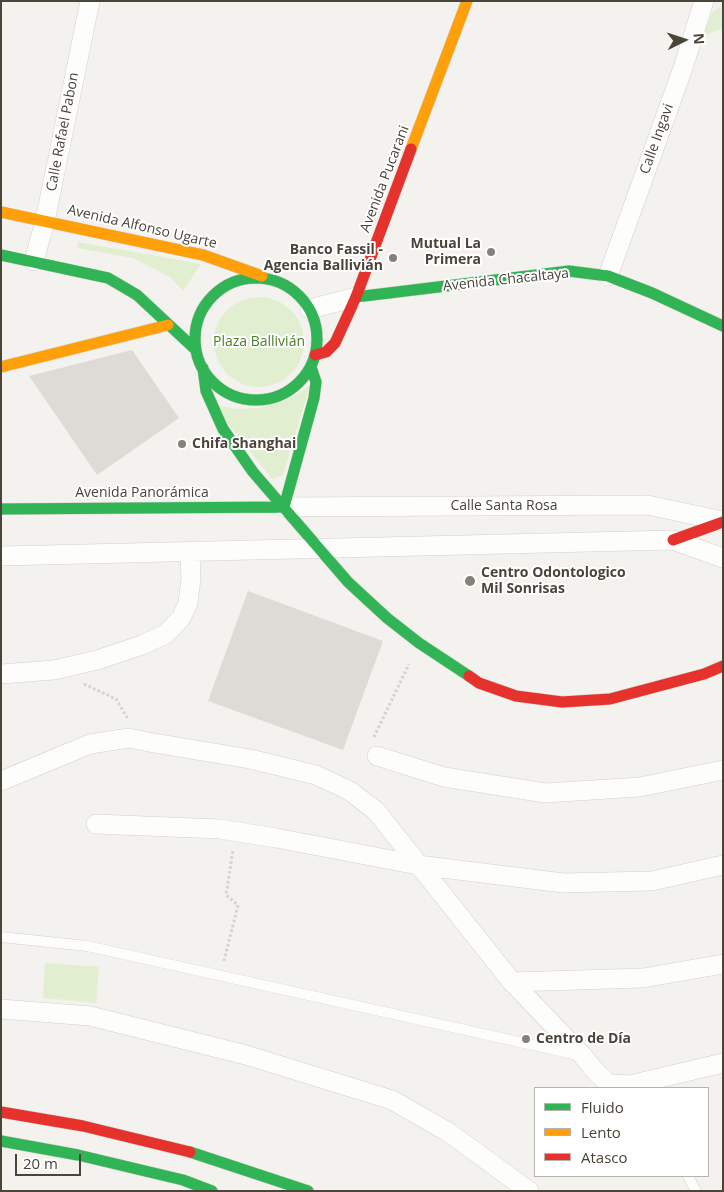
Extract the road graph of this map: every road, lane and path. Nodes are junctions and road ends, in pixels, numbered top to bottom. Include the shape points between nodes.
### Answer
1 (90, 1) edge
2 (467, 1) edge
3 (704, 1) edge
4 (1, 212) edge
5 (45, 221) junction
6 (1, 255) edge
7 (34, 262) junction
8 (608, 276) junction
9 (273, 280) junction
10 (356, 297) junction
11 (310, 308) junction
12 (168, 325) junction
13 (723, 326) edge
14 (196, 350) junction
15 (315, 355) junction
16 (1, 367) edge
17 (311, 367) junction
18 (203, 368) junction
19 (284, 507) junction
20 (1, 509) edge
21 (723, 521) edge
22 (673, 540) junction
23 (318, 548) junction
24 (190, 551) junction
25 (1, 556) edge
26 (723, 558) edge
27 (419, 643) junction
28 (723, 666) edge
29 (54, 670) junction
30 (1, 674) edge
31 (142, 740) junction
32 (374, 750) joint
33 (723, 770) edge
34 (1, 781) edge
35 (96, 824) dead end
36 (235, 832) junction
37 (418, 865) junction
38 (723, 865) edge
39 (1, 937) edge
40 (723, 964) edge
41 (220, 976) junction
42 (512, 982) junction
43 (1, 1009) edge
44 (582, 1055) junction
45 (723, 1063) edge
46 (1, 1112) edge
47 (1, 1142) edge
48 (689, 1177) edge
49 (212, 1191) edge
50 (308, 1191) edge
51 (530, 1191) edge
52 (696, 1191) edge

1 - 5 street, Calle Rafael Pabon
2 - 10 main road, Avenida Pucarani
3 - 8 street, Calle Ingavi
4 - 5 main road, Avenida Alfonso Ugarte
5 - 7 street, Calle Rafael Pabon
5 - 9 main road, Avenida Alfonso Ugarte via 203,255
6 - 7 main road
7 - 12 main road via 108,278 137,295
8 - 10 main road, Avenida Chacaltaya via 569,271
8 - 13 main road, Avenida Chacaltaya
9 - 11 main road via 294,291
9 - 14 main road via 245,279 229,284 211,298 200,317
10 - 11 street, Avenida Chacaltaya
10 - 15 main road, Avenida Pucarani via 335,343 326,352
11 - 15 main road via 317,331
12 - 14 main road
12 - 16 main road
14 - 18 main road
15 - 17 main road
17 - 18 main road via 305,377 286,393 258,400 228,394
17 - 19 main road via 316,382 314,398
18 - 19 main road via 206,391 223,430 253,472
19 - 20 main road, Avenida Panorámica
19 - 21 street, Calle Santa Rosa via 647,505
19 - 23 main road
21 - 22 main road, Calle Santa Rosa
22 - 23 street, Calle Santa Rosa
22 - 26 street
23 - 24 street, Calle Santa Rosa
23 - 27 main road via 348,582
24 - 25 street, Calle Santa Rosa
24 - 29 street via 188,602 181,618 166,634 97,660
27 - 28 main road via 479,683 516,696 562,702 610,699
27 - 32 path
29 - 30 street
29 - 31 path via 116,699
31 - 34 street via 129,738 90,744
31 - 37 street via 250,759 316,775 350,791 376,811
32 - 33 street via 444,777 546,793 640,787
35 - 36 street
36 - 37 street
36 - 41 path via 226,895 238,905
37 - 38 street via 563,883 652,881
37 - 42 street
39 - 41 lane via 87,946
40 - 42 street via 643,978
41 - 44 lane
42 - 44 street
43 - 51 street via 90,1016 246,1055 392,1100 448,1132
44 - 45 street via 609,1084 630,1085
46 - 50 main road via 83,1126 190,1152
47 - 49 main road via 78,1155 183,1180
48 - 52 lane

